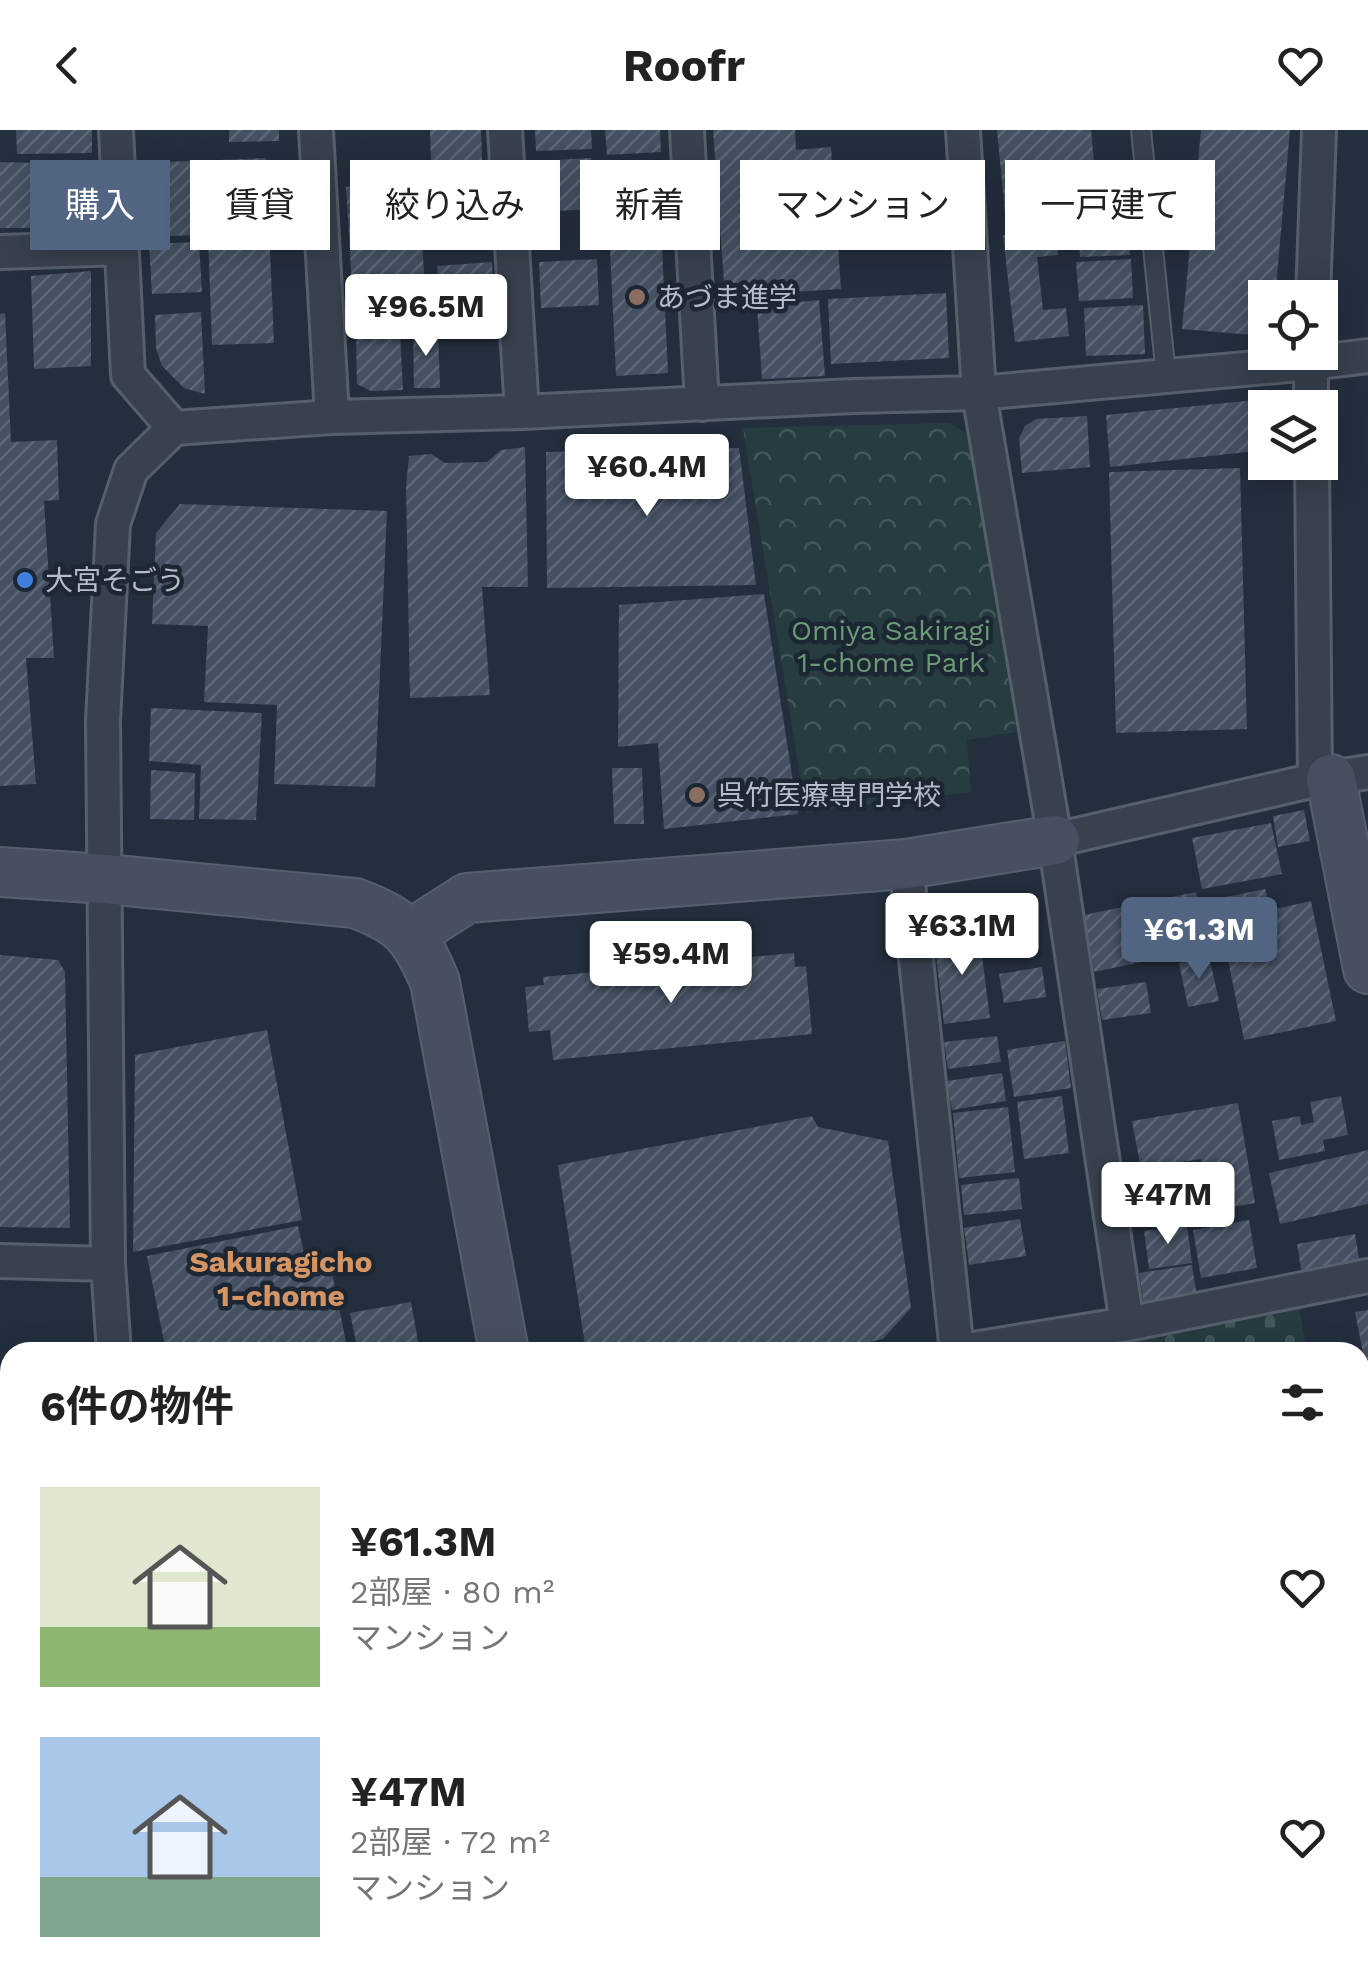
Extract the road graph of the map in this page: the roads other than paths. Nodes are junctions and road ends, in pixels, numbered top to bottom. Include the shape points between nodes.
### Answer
1 (116, 130) edge
2 (316, 130) edge
3 (505, 130) edge
4 (687, 130) edge
5 (963, 130) edge
6 (1141, 130) edge
7 (1319, 130) edge
8 (118, 160) edge
9 (61, 250) edge
10 (122, 250) edge
11 (0, 252) edge
12 (1314, 280) edge
13 (1368, 356) edge
14 (1338, 357) edge
15 (1248, 366) edge
16 (1166, 376) junction
17 (979, 392) junction
18 (702, 404) junction
19 (522, 412) junction
20 (332, 417) junction
21 (174, 428) junction
22 (1313, 480) edge
23 (1338, 777) edge
24 (1055, 840) junction
25 (906, 864) junction
26 (0, 872) edge
27 (105, 880) junction
28 (411, 934) junction
29 (1368, 968) edge
30 (0, 1261) edge
31 (108, 1264) junction
32 (1368, 1276) edge
33 (1126, 1324) junction
34 (113, 1342) edge
35 (502, 1342) edge
36 (955, 1342) edge
37 (1017, 1342) edge

1 - 8 street
2 - 20 street
3 - 19 street
4 - 18 street
5 - 17 street
6 - 16 lane
7 - 12 street
9 - 11 street
10 - 21 street via 128,376
13 - 14 street
15 - 16 street
16 - 17 street
17 - 18 street
17 - 24 street
18 - 19 street
19 - 20 street
20 - 21 street
21 - 27 street via 131,470 113,524
22 - 23 street
23 - 24 street
23 - 29 street
24 - 25 street
24 - 33 street
25 - 28 street via 467,898
25 - 36 street
26 - 27 street
27 - 28 street via 355,903
27 - 31 street
28 - 35 street via 435,982
30 - 31 street
31 - 34 street
32 - 33 street
33 - 37 street

